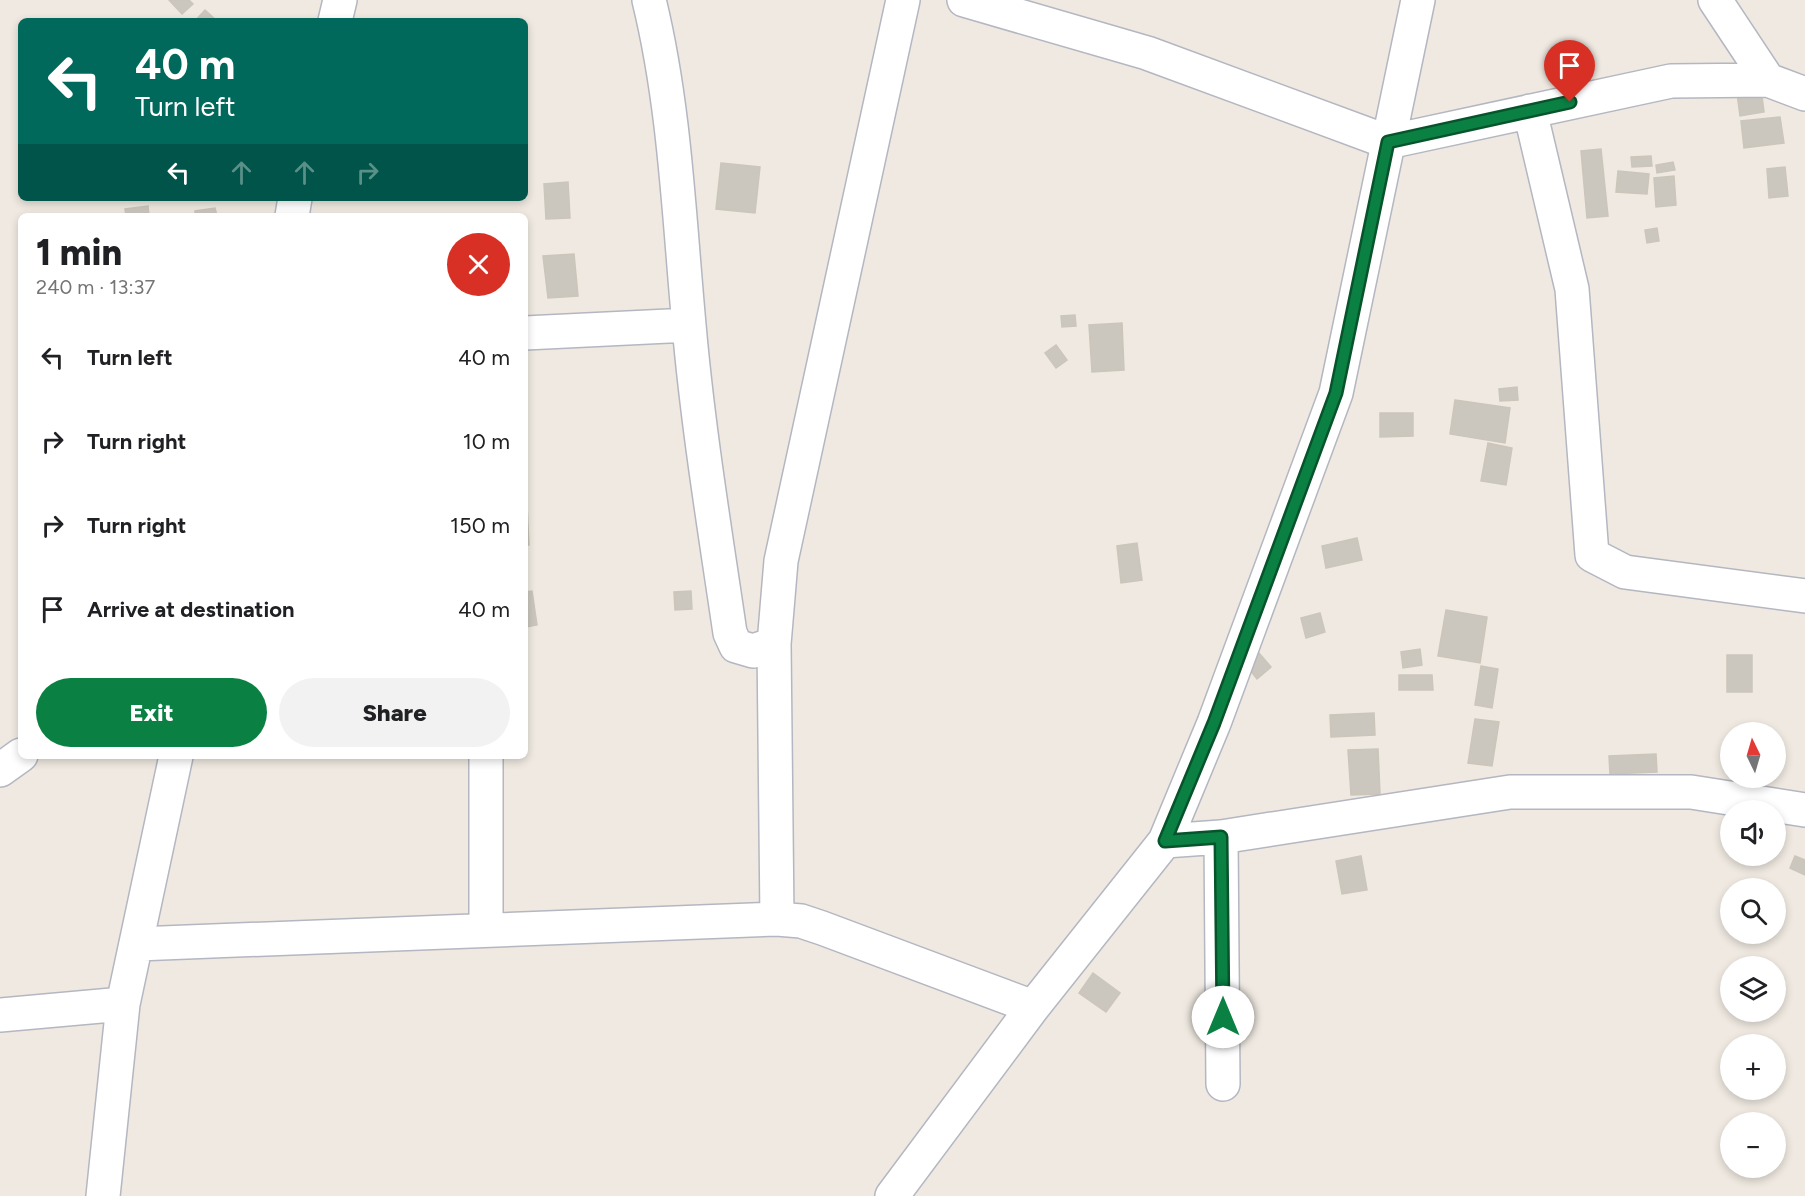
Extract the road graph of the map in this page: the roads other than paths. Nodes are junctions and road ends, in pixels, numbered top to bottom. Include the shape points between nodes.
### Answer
1 (340, 0) edge
2 (649, 0) edge
3 (903, 0) edge
4 (964, 0) edge
5 (1418, 0) edge
6 (1715, 0) edge
7 (336, 18) edge
8 (1768, 80) junction
9 (1805, 94) edge
10 (1530, 111) junction
11 (1388, 142) junction
12 (689, 325) junction
13 (528, 333) edge
14 (1805, 596) edge
15 (774, 644) junction
16 (18, 757) edge
17 (175, 759) edge
18 (486, 759) edge
19 (0, 770) edge
20 (1805, 810) edge
21 (1221, 837) junction
22 (1165, 841) junction
23 (777, 920) junction
24 (486, 929) junction
25 (137, 944) junction
26 (123, 1004) junction
27 (1033, 1007) junction
28 (0, 1015) edge
29 (1223, 1084) dead end
30 (103, 1196) edge
31 (892, 1196) edge

1 - 7 street
2 - 12 street via 660,51 686,263
3 - 15 street via 783,550
4 - 11 street via 1147,53
5 - 11 street
6 - 8 street
8 - 9 street
8 - 10 street via 1671,81
10 - 11 street
10 - 14 street via 1572,289 1592,555 1625,572
11 - 22 street via 1336,393 1214,723
12 - 13 street
12 - 15 street via 730,633 736,646 753,651
15 - 23 street
16 - 19 street
17 - 25 street
18 - 24 street
20 - 21 street via 1691,792 1510,792
21 - 22 street
21 - 29 street
22 - 27 street
23 - 24 street
23 - 27 street via 801,921 822,928
24 - 25 street
25 - 26 street
26 - 28 street
26 - 30 street
27 - 31 street

